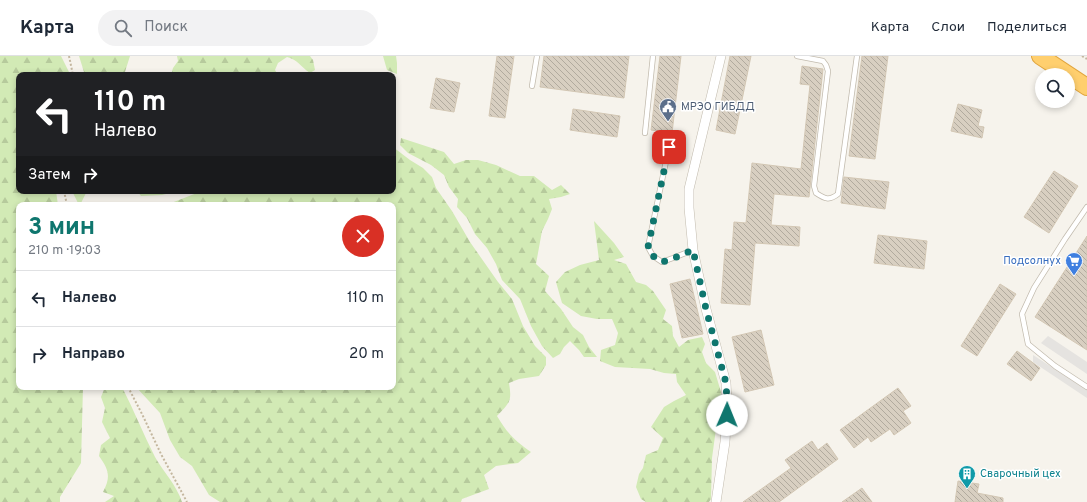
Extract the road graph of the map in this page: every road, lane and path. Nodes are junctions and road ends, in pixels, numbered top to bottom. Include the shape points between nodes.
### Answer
1 (69, 56) edge
2 (536, 56) edge
3 (653, 56) edge
4 (721, 56) edge
5 (797, 56) edge
6 (857, 56) edge
7 (1040, 56) edge
8 (1082, 56) edge
9 (1087, 59) edge
10 (72, 72) edge
11 (532, 86) dead end
12 (1087, 87) edge
13 (645, 132) dead end
14 (669, 147) dead end
15 (1087, 207) edge
16 (693, 250) junction
17 (1087, 387) edge
18 (130, 390) edge
19 (187, 502) edge
20 (716, 502) edge

1 - 10 path
2 - 11 lane
3 - 13 lane
4 - 16 street via 689,188
5 - 6 lane via 823,61 828,71 814,186 816,193 825,198 832,198 838,194
7 - 12 highway
8 - 9 path
14 - 16 lane via 648,247 653,256 662,262
15 - 17 lane via 1034,288 1022,314 1028,344
16 - 20 street via 726,383 725,442
18 - 19 path

